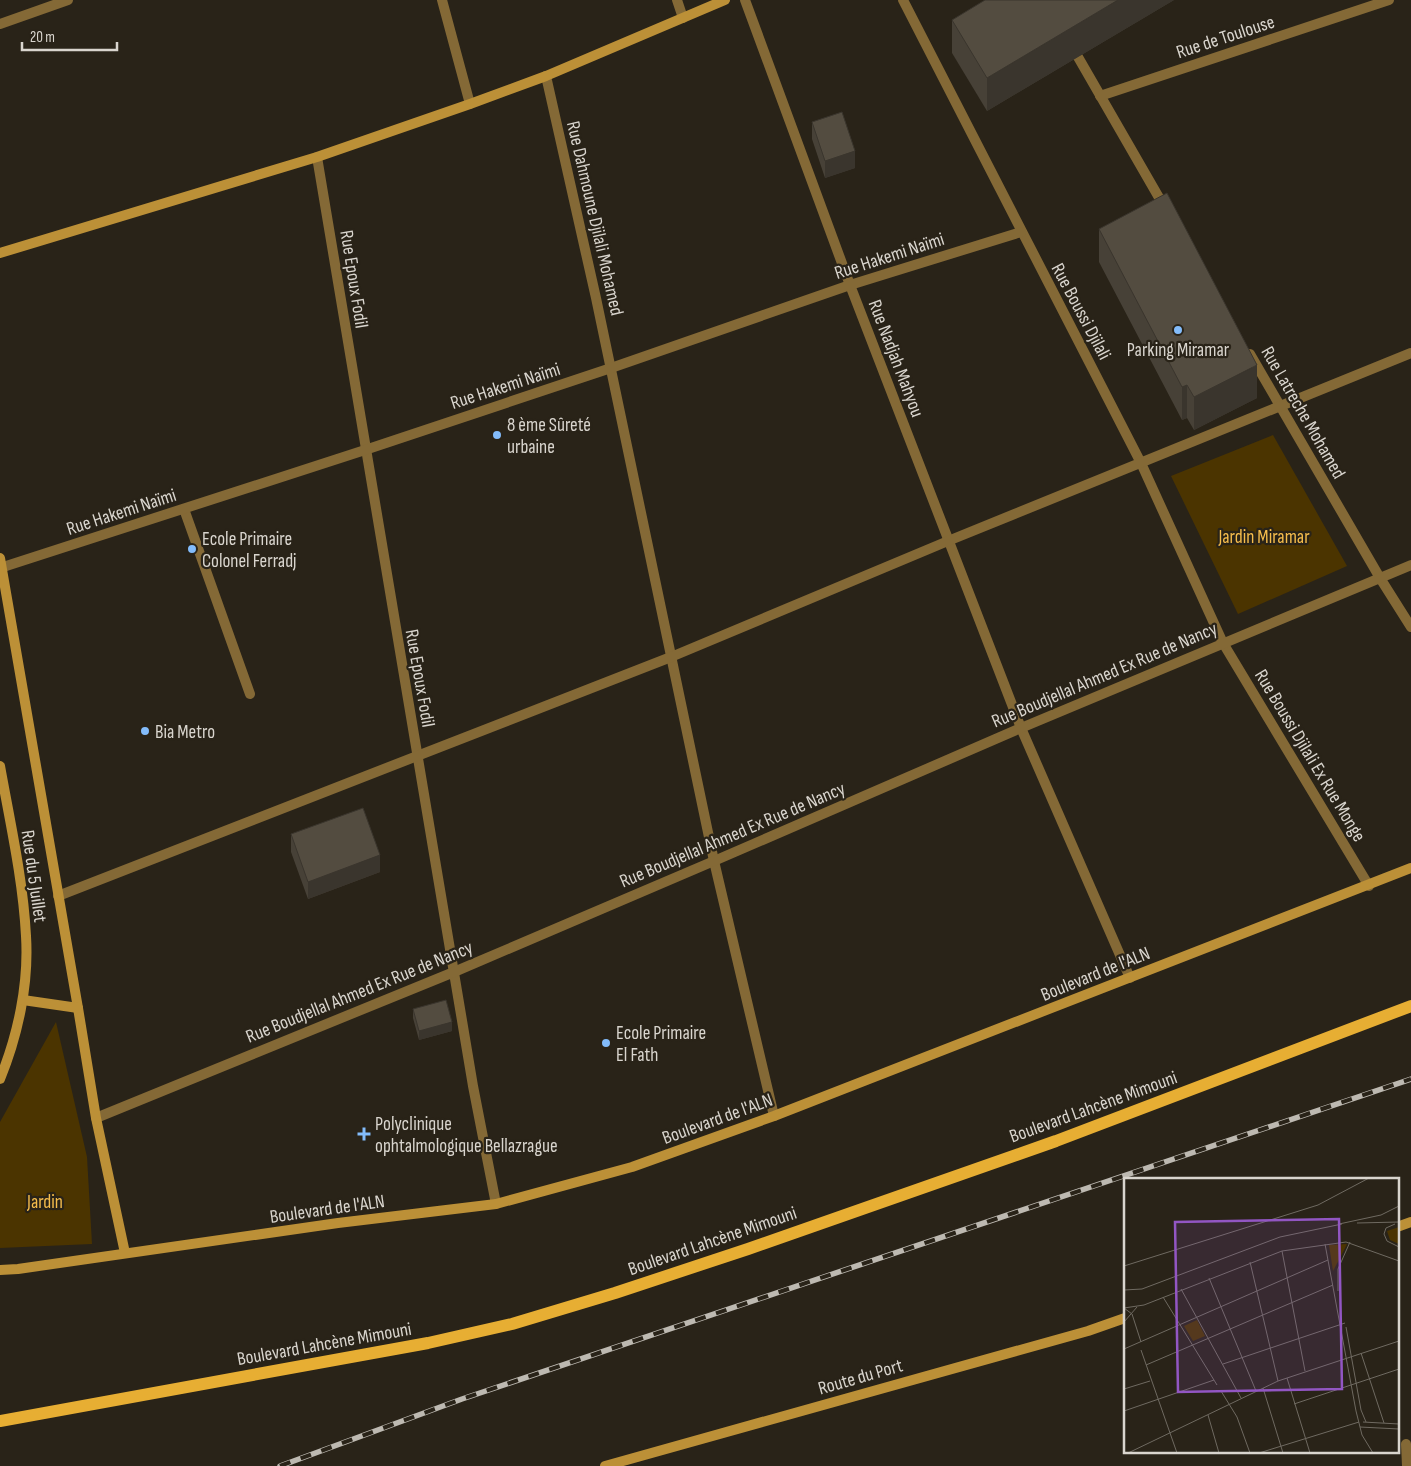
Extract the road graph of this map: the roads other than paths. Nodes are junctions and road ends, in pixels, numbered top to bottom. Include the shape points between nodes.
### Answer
1 (68, 0) edge
2 (442, 0) edge
3 (677, 0) edge
4 (725, 0) edge
5 (745, 0) edge
6 (903, 0) edge
7 (1390, 0) edge
8 (683, 18) junction
9 (0, 24) edge
10 (1078, 57) dead end
11 (546, 76) junction
12 (1100, 96) junction
13 (470, 104) junction
14 (317, 158) junction
15 (1170, 217) edge
16 (1021, 232) junction
17 (0, 253) edge
18 (850, 285) junction
19 (1245, 346) edge
20 (1411, 353) edge
21 (611, 368) junction
22 (1280, 406) junction
23 (365, 450) junction
24 (1141, 463) junction
25 (184, 509) junction
26 (948, 540) junction
27 (0, 565) edge
28 (1411, 565) edge
29 (1380, 578) junction
30 (1411, 627) edge
31 (1222, 643) junction
32 (671, 657) junction
33 (250, 694) dead end
34 (1021, 728) junction
35 (417, 755) junction
36 (0, 766) edge
37 (714, 861) junction
38 (1411, 868) edge
39 (1369, 886) junction
40 (58, 896) junction
41 (454, 972) junction
42 (1130, 978) junction
43 (23, 1000) junction
44 (1411, 1006) edge
45 (78, 1008) junction
46 (0, 1079) edge
47 (774, 1116) junction
48 (96, 1118) junction
49 (496, 1204) junction
50 (1411, 1222) edge
51 (1398, 1227) edge
52 (125, 1253) junction
53 (0, 1270) edge
54 (1124, 1318) edge
55 (0, 1421) edge
56 (1406, 1444) dead end
57 (605, 1466) edge
58 (1407, 1466) edge

1 - 9 street
2 - 13 street
3 - 8 street
4 - 8 main road
5 - 18 street, Rue Nadjah Mahyou
6 - 16 street, Rue Boussi Djilali
7 - 12 street, Rue de Toulouse
8 - 11 main road
10 - 12 street
11 - 13 main road
11 - 21 street, Rue Dahmoune Djilali Mohamed
12 - 15 street
13 - 14 main road
14 - 17 main road
14 - 23 street, Rue Epoux Fodil
16 - 18 street, Rue Hakemi Naïmi
16 - 24 street, Rue Boussi Djilali
18 - 21 street, Rue Hakemi Naïmi
18 - 26 street, Rue Nadjah Mahyou
19 - 22 street, Rue Latreche Mohamed
20 - 22 street
21 - 23 street, Rue Hakemi Naïmi
21 - 32 street, Rue Dahmoune Djilali Mohamed
22 - 24 street
22 - 29 street, Rue Latreche Mohamed
23 - 25 street, Rue Hakemi Naïmi
23 - 35 street, Rue Epoux Fodil
24 - 26 street
24 - 31 street, Rue Boussi Djilali
25 - 27 street, Rue Hakemi Naïmi
25 - 33 street
26 - 32 street
26 - 34 street, Rue Nadjah Mahyou
27 - 40 main road
28 - 29 street, Rue Boudjellal Ahmed Ex Rue de Nancy
29 - 30 street, Rue Latreche Mohamed
29 - 31 street, Rue Boudjellal Ahmed Ex Rue de Nancy
31 - 34 street, Rue Boudjellal Ahmed Ex Rue de Nancy
31 - 39 street, Rue Boussi Djilali Ex Rue Monge
32 - 35 street
32 - 37 street, Rue Dahmoune Djilali Mohamed
34 - 37 street, Rue Boudjellal Ahmed Ex Rue de Nancy
34 - 42 street, Rue Nadjah Mahyou
35 - 40 street
35 - 41 street, Rue Epoux Fodil
36 - 43 main road, Rue du 5 Juillet via 26,938
37 - 41 street, Rue Boudjellal Ahmed Ex Rue de Nancy
37 - 47 street, Rue Dahmoune Djilali Mohamed
38 - 39 main road, Boulevard de l'ALN
39 - 42 main road, Boulevard de l'ALN
40 - 45 main road
41 - 48 street, Rue Boudjellal Ahmed Ex Rue de Nancy
41 - 49 street, Rue Epoux Fodil
42 - 47 main road, Boulevard de l'ALN
43 - 45 main road
43 - 46 main road, Rue du 5 Juillet
44 - 55 main road, Boulevard Lahcène Mimouni via 1047,1144 748,1249 512,1324 428,1343
45 - 48 main road
47 - 49 main road, Boulevard de l'ALN via 632,1168
48 - 52 main road
49 - 52 main road, Boulevard de l'ALN
50 - 51 main road
52 - 53 main road, Boulevard de l'ALN
54 - 57 main road, Route du Port
56 - 58 street

